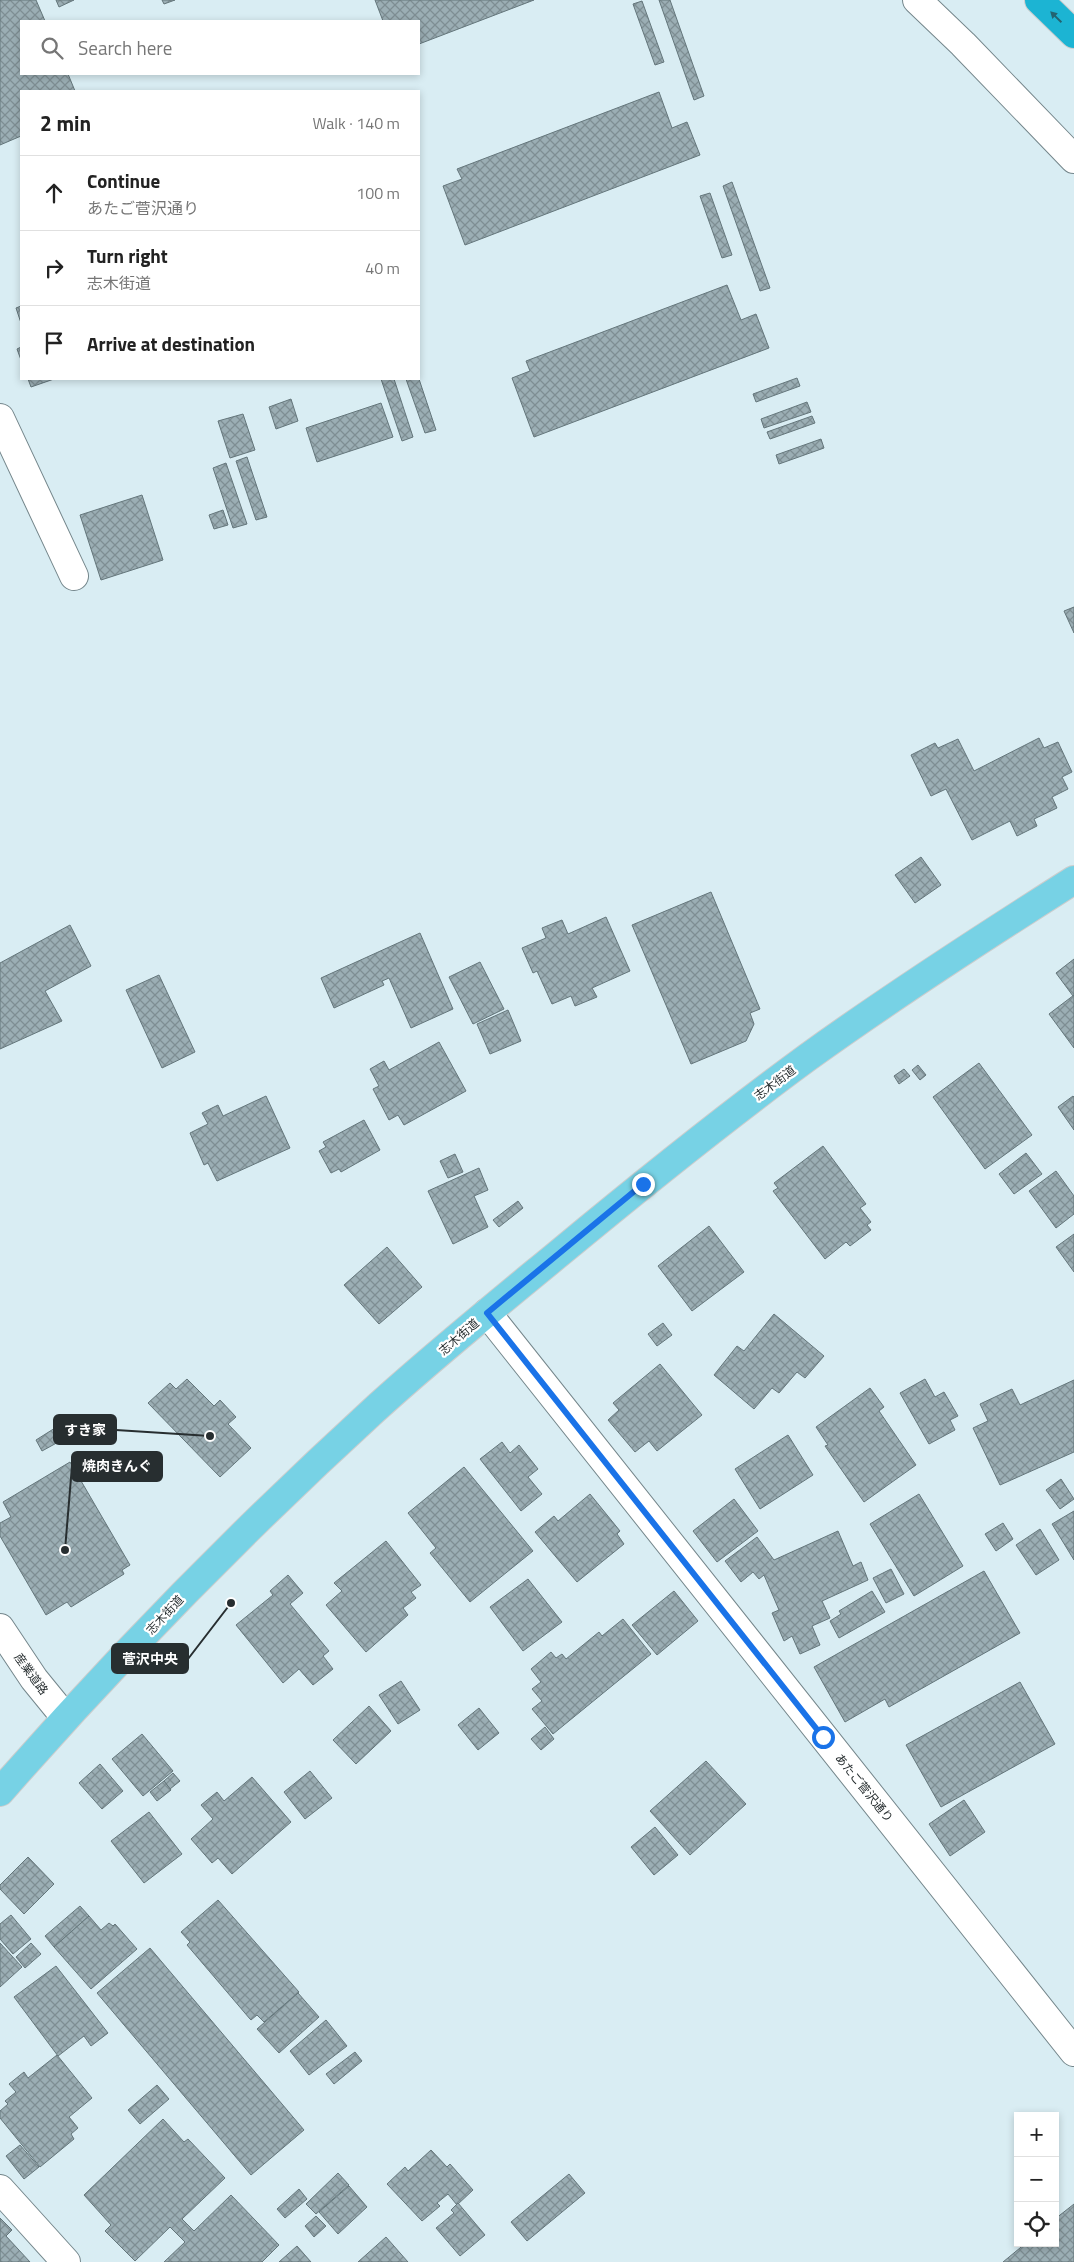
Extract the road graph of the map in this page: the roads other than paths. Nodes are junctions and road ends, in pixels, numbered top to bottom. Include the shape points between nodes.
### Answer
1 (917, 0) edge
2 (1039, 0) edge
3 (1074, 34) edge
4 (1074, 159) edge
5 (0, 418) edge
6 (74, 576) dead end
7 (1074, 880) edge
8 (487, 1313) junction
9 (0, 1628) edge
10 (65, 1718) junction
11 (0, 1792) edge
12 (1074, 2052) edge
13 (0, 2189) edge
14 (66, 2262) edge

1 - 4 street
3 -> 2 highway
5 - 6 street
7 - 8 main road, 志木街道 via 982,938 808,1058 643,1184
8 - 10 main road, 志木街道 via 375,1409 222,1555
8 - 12 street, あたご菅沢通り
9 - 10 street, 産業道路 via 34,1680
10 - 11 main road, 志木街道
13 - 14 street

